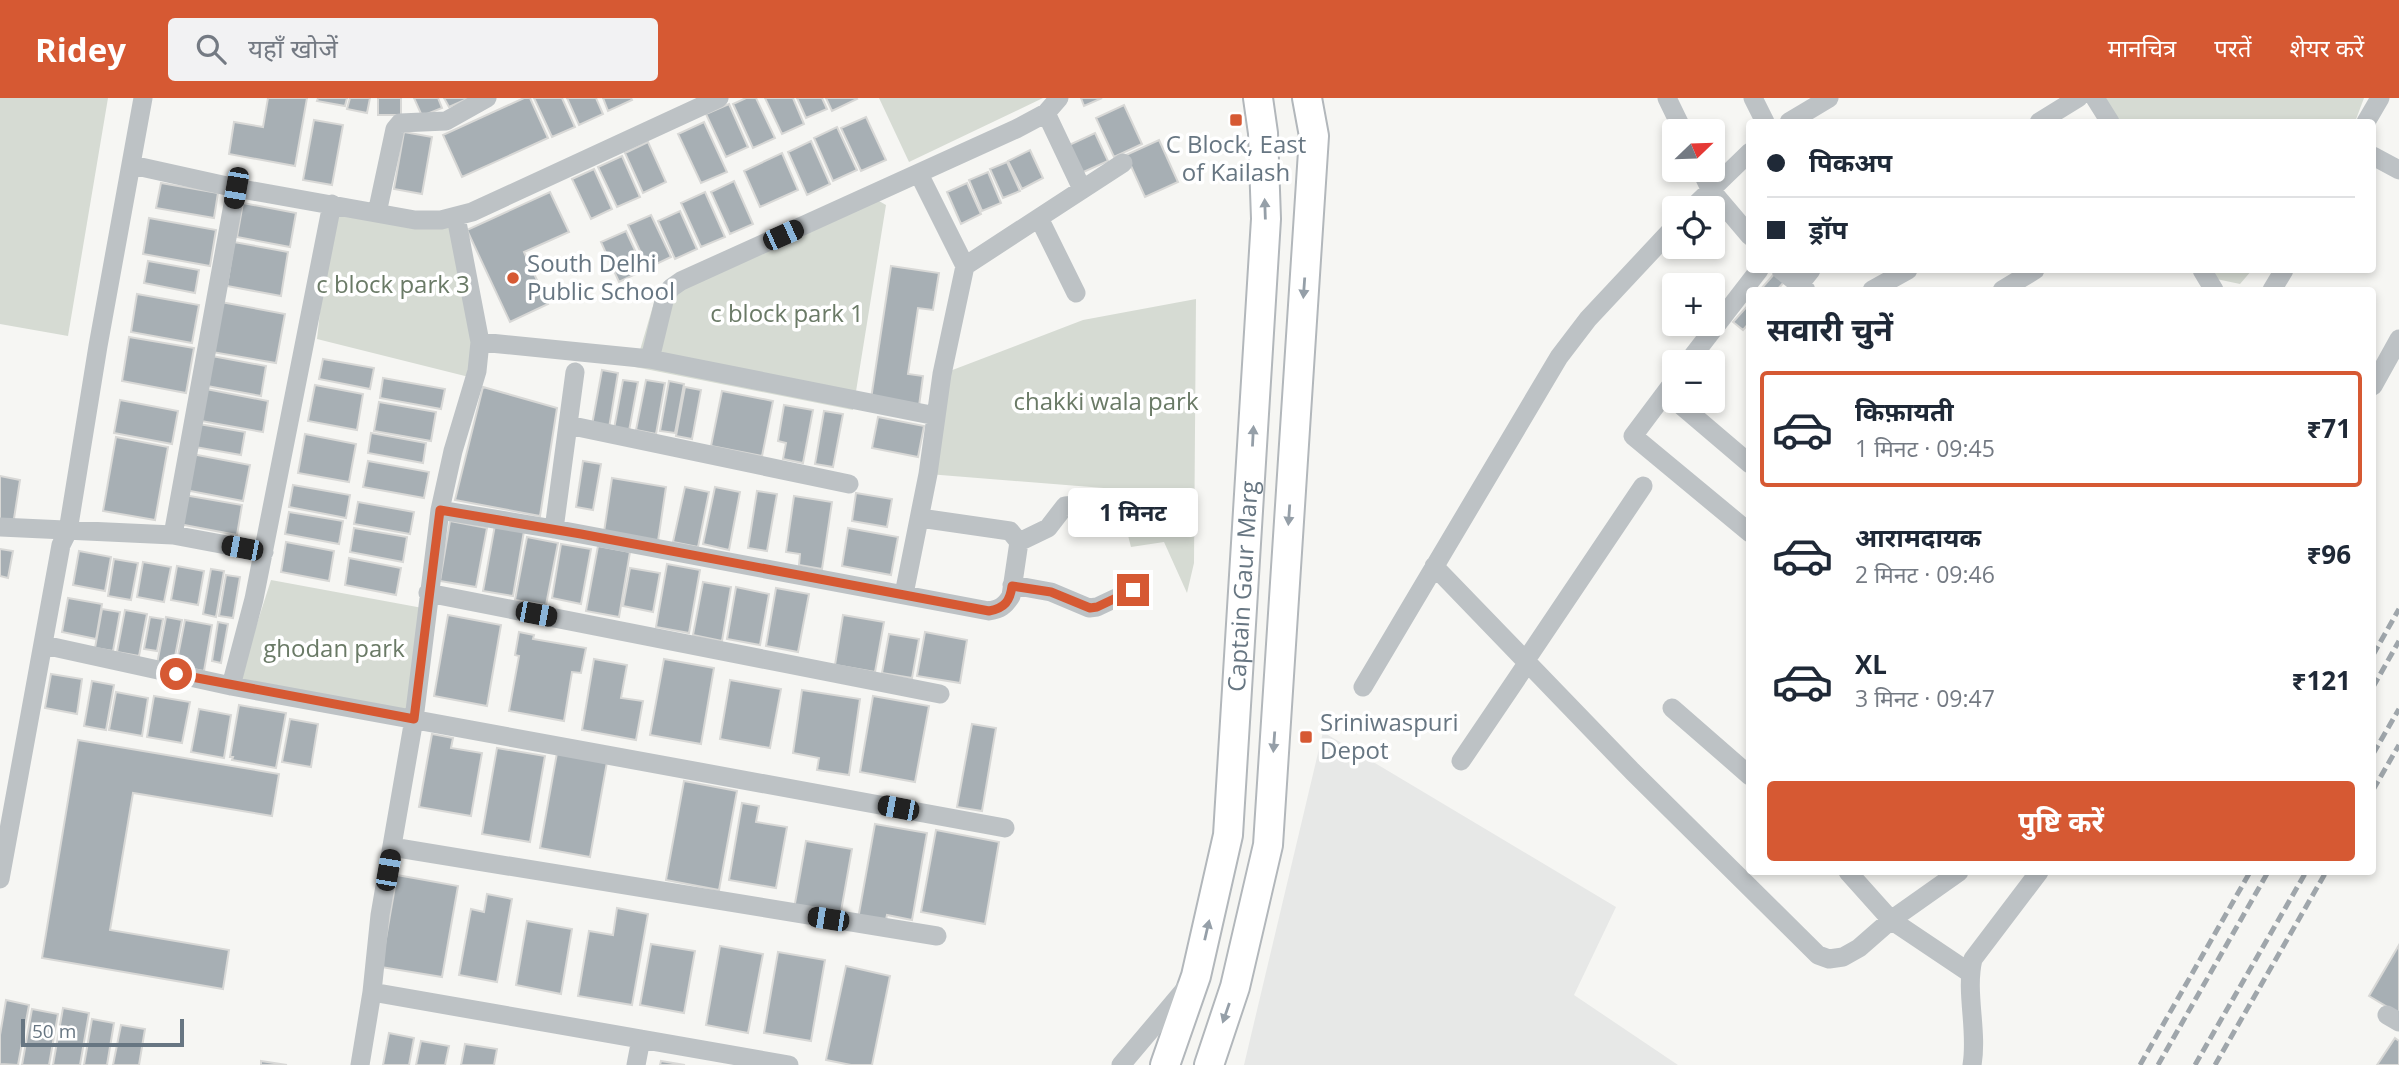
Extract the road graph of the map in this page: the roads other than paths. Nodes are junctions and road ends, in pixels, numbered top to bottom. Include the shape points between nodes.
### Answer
1 (143, 98) edge
2 (487, 98) edge
3 (719, 98) edge
4 (1258, 98) edge
5 (1307, 98) edge
6 (1668, 98) edge
7 (1753, 98) edge
8 (1829, 98) edge
9 (2077, 98) edge
10 (2095, 98) edge
11 (2380, 98) edge
12 (1053, 105) edge
13 (1678, 119) edge
14 (1764, 119) edge
15 (1794, 119) edge
16 (2044, 119) edge
17 (2108, 119) edge
18 (2368, 119) edge
19 (1746, 156) edge
20 (2376, 158) edge
21 (1123, 163) dead end
22 (132, 165) junction
23 (2399, 170) edge
24 (919, 174) junction
25 (1707, 182) edge
26 (236, 188) junction
27 (1082, 189) junction
28 (1710, 189) junction
29 (1703, 196) edge
30 (332, 204) junction
31 (377, 213) junction
32 (456, 217) junction
33 (1039, 218) junction
34 (1746, 231) edge
35 (1662, 240) edge
36 (965, 266) junction
37 (1757, 273) edge
38 (1787, 273) edge
39 (1903, 273) edge
40 (2030, 273) edge
41 (1805, 282) edge
42 (1877, 287) edge
43 (2007, 287) edge
44 (1076, 293) dead end
45 (2399, 340) edge
46 (480, 342) junction
47 (1697, 350) edge
48 (650, 359) junction
49 (575, 372) dead end
50 (2376, 381) edge
51 (1662, 405) edge
52 (1695, 413) edge
53 (936, 416) junction
54 (568, 425) junction
55 (1746, 460) edge
56 (849, 484) dead end
57 (1643, 486) dead end
58 (1097, 503) dead end
59 (440, 510) junction
60 (919, 518) junction
61 (0, 527) edge
62 (554, 529) junction
63 (1746, 530) edge
64 (68, 531) junction
65 (173, 535) junction
66 (1019, 542) junction
67 (264, 552) junction
68 (1434, 566) junction
69 (1012, 586) junction
70 (1133, 590) dead end
71 (428, 593) junction
72 (904, 594) junction
73 (44, 645) junction
74 (1527, 661) junction
75 (231, 686) junction
76 (1363, 687) dead end
77 (940, 694) dead end
78 (1672, 708) dead end
79 (414, 719) junction
80 (1461, 761) dead end
81 (1746, 765) edge
82 (1005, 828) dead end
83 (392, 847) junction
84 (1851, 875) edge
85 (1955, 875) edge
86 (2037, 875) edge
87 (0, 879) edge
88 (1891, 920) junction
89 (937, 936) dead end
90 (1970, 973) junction
91 (1196, 976) junction
92 (372, 992) junction
93 (641, 1040) junction
94 (360, 1065) edge
95 (636, 1065) edge
96 (789, 1065) edge
97 (1121, 1065) edge
98 (1165, 1065) edge
99 (1209, 1065) edge
100 (1972, 1065) edge

1 - 22 street
2 - 31 street via 446,121 400,123
3 - 32 street
91 -> 4 main road, Captain Gaur Marg via 1228,835 1266,219
5 -> 99 main road, Captain Gaur Marg via 1314,136 1268,845 1235,987
6 - 13 street
7 - 14 street
8 - 15 street
9 - 16 street
10 - 17 street
11 - 18 street
12 - 24 street
12 - 27 street
19 - 28 street
20 - 23 street
21 - 27 street
22 - 26 street
22 - 64 street
24 - 36 street
24 - 48 street via 681,281 665,297
25 - 28 street
26 - 30 street
26 - 65 street
27 - 33 street
28 - 29 street
28 - 34 street
30 - 31 street
30 - 67 street
31 - 32 street via 415,220
32 - 46 street
33 - 36 street
33 - 44 street
35 - 68 street via 1559,357
36 - 53 street
37 - 47 street
38 - 41 street
39 - 42 street
40 - 43 street
45 - 50 street
46 - 48 street
46 - 59 street via 476,381
48 - 53 street
49 - 54 street
51 - 63 street via 1633,436
52 - 55 street
53 - 60 street
54 - 56 street
54 - 62 street
57 - 74 street
58 - 66 street via 1065,506 1048,528
59 - 62 street
59 - 71 street
60 - 66 street via 1010,531
60 - 72 street
61 - 64 street
62 - 72 street
64 - 65 street
64 - 73 street via 61,545
65 - 67 street
66 - 69 street
67 - 75 street
68 - 74 street
68 - 76 street
69 - 70 street via 1051,592 1090,608
69 - 72 street via 1006,604 989,611
71 - 77 street
71 - 79 street
73 - 75 street
73 - 87 street
74 - 80 street
74 - 88 street via 1818,955 1843,957
75 - 79 street
78 - 81 street
79 - 82 street
79 - 83 street
83 - 89 street
83 - 92 street
84 - 88 street
85 - 88 street
86 - 90 street via 1983,943
88 - 90 street
90 - 100 street
91 - 97 street
91 - 98 main road, Captain Gaur Marg
92 - 93 street
92 - 94 street
93 - 95 street
93 - 96 street

